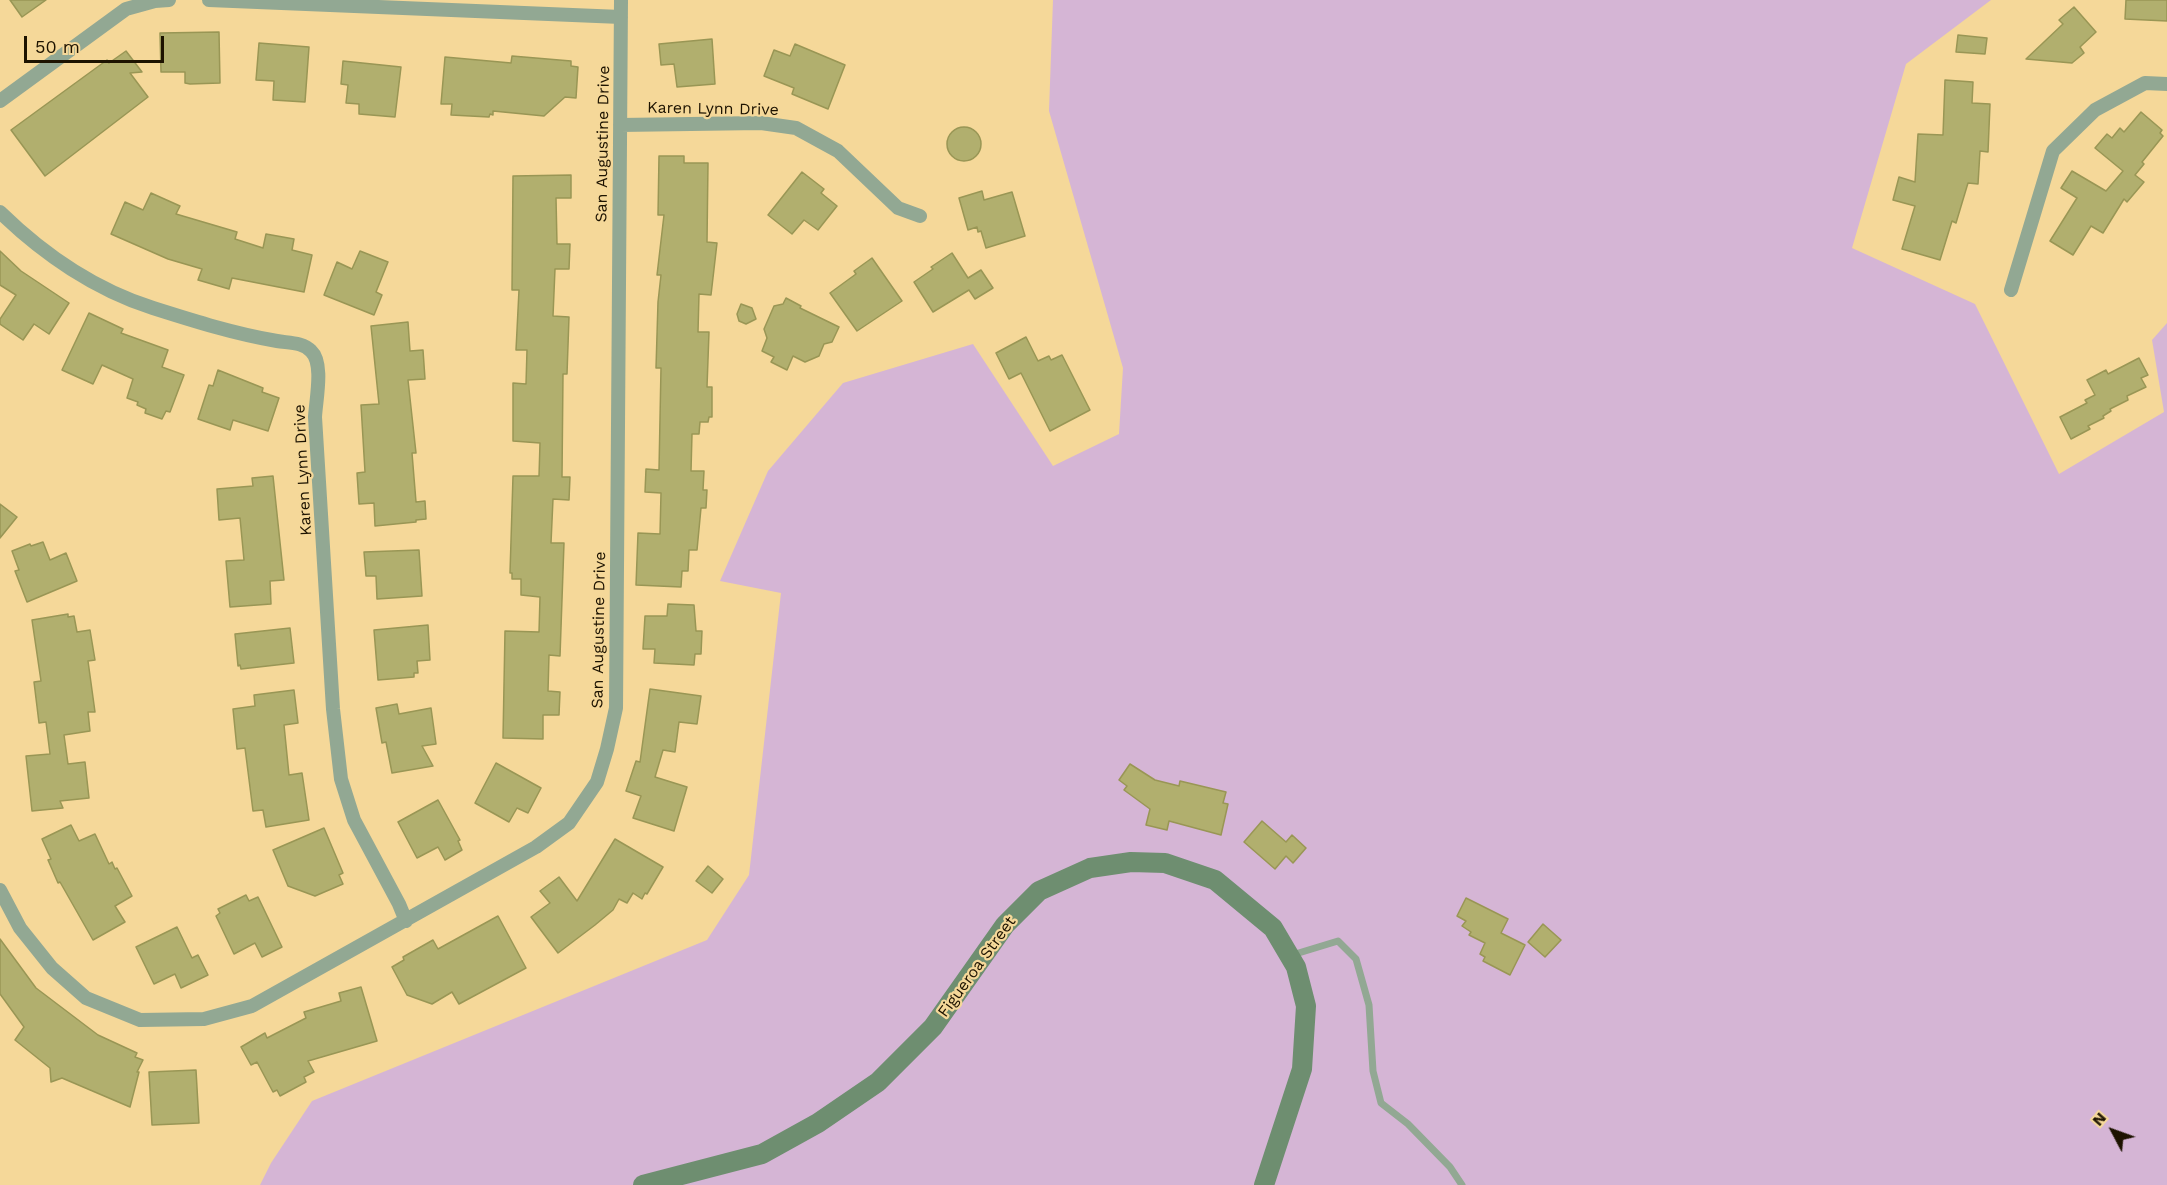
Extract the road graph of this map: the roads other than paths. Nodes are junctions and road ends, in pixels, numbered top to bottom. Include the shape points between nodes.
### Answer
1 (170, 0) edge
2 (208, 0) edge
3 (621, 0) edge
4 (621, 17) junction
5 (2167, 84) edge
6 (0, 101) edge
7 (620, 125) junction
8 (0, 212) edge
9 (920, 216) dead end
10 (2011, 290) dead end
11 (0, 890) edge
12 (406, 921) junction
13 (1290, 956) junction
14 (643, 1185) edge
15 (1264, 1185) edge
16 (1462, 1185) edge

1 - 6 street via 126,9
2 - 4 street
3 - 4 street, San Augustine Drive
4 - 7 street, San Augustine Drive
5 - 10 street via 2145,83 2094,110 2053,151
7 - 9 street, Karen Lynn Drive via 761,123 796,128 838,151 898,208
7 - 12 street, San Augustine Drive via 616,708 607,749 597,782 569,824
8 - 12 street, Karen Lynn Drive via 50,255 114,292 150,308 254,337 301,344 317,358 320,369 315,417 340,779 354,820
11 - 12 street, San Augustine Drive via 20,928 52,968 86,998 140,1020 204,1019 252,1006
13 - 14 street, Figueroa Street via 1273,928 1215,880 1165,863 1131,862 1090,868 1039,891 1005,925 933,1027 878,1082 818,1123 762,1154
13 - 15 street, Figueroa Street via 1306,1006 1302,1069
13 - 16 lane via 1338,941 1356,958 1369,1005 1372,1071 1381,1103 1408,1124

